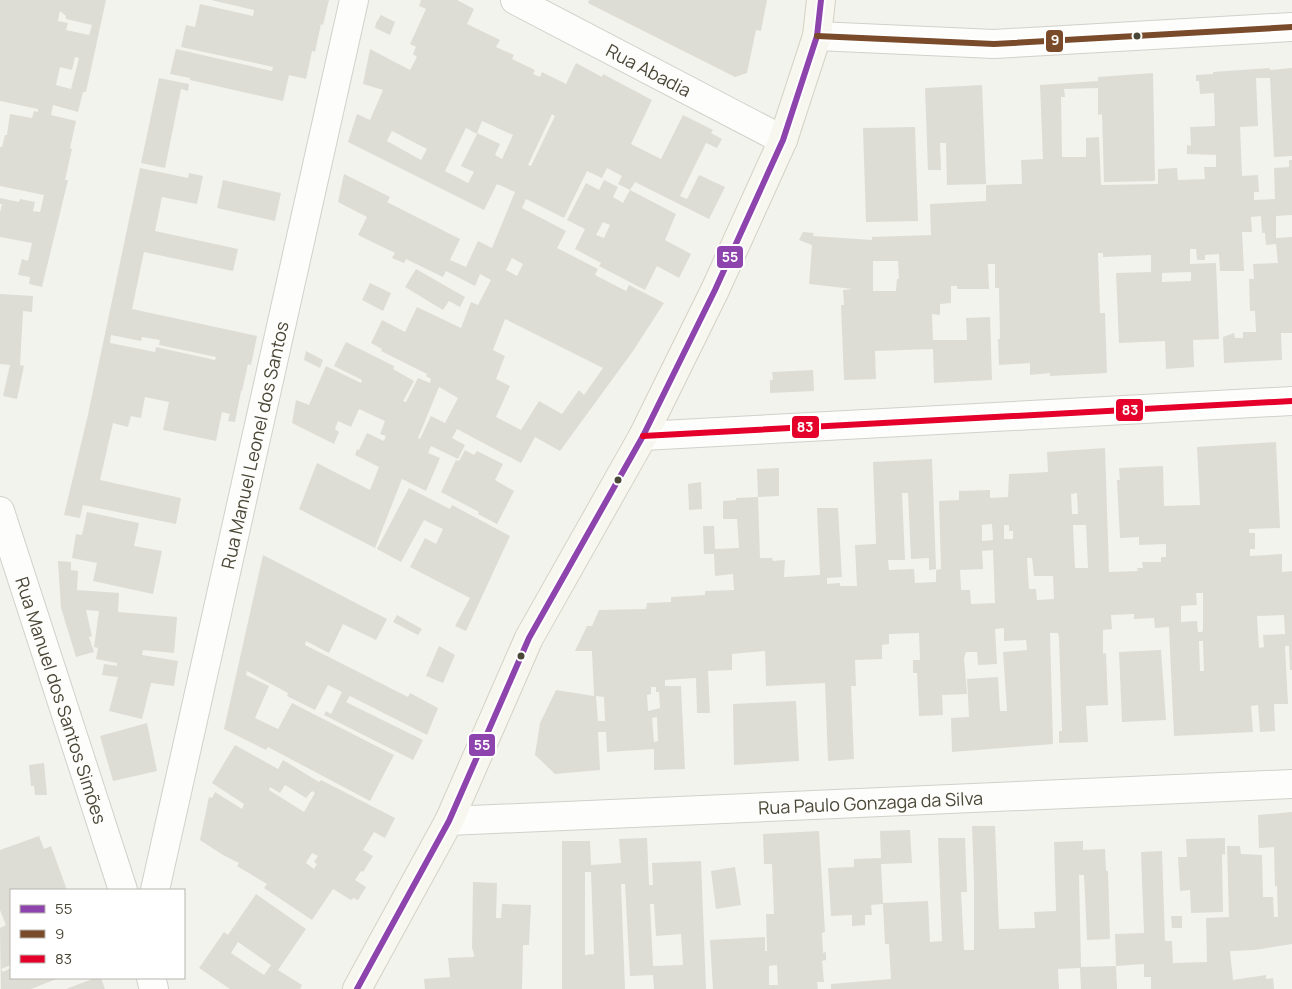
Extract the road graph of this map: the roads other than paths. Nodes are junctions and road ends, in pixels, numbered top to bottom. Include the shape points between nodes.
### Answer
1 (354, 0) edge
2 (515, 0) edge
3 (821, 0) edge
4 (1292, 28) edge
5 (817, 36) junction
6 (784, 140) junction
7 (1292, 401) edge
8 (643, 436) junction
9 (0, 511) edge
10 (1292, 784) edge
11 (449, 821) junction
12 (124, 889) edge
13 (155, 889) edge
14 (357, 989) edge

1 - 13 street, Rua Manuel Leonel dos Santos
2 - 6 street, Rua Abadia
3 - 5 street
4 - 5 street via 994,44
5 - 6 street
6 - 8 street
7 - 8 street
8 - 11 street via 529,638
9 - 12 street, Rua Manuel dos Santos Simões
10 - 11 street, Rua Paulo Gonzaga da Silva
11 - 14 street

